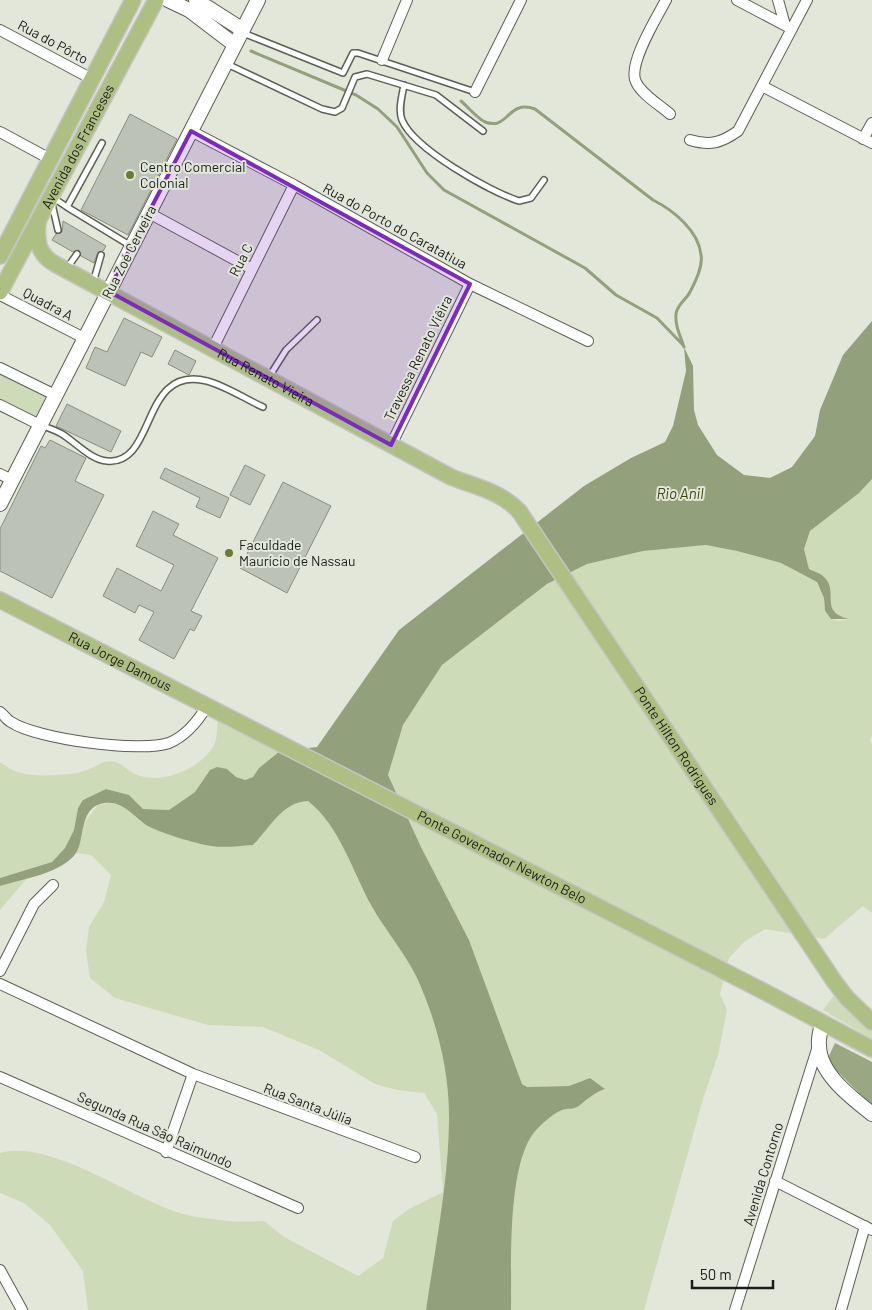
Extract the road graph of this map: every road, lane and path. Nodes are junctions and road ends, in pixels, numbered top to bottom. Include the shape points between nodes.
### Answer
1 (156, 0) edge
2 (168, 0) edge
3 (196, 0) edge
4 (258, 0) edge
5 (406, 0) edge
6 (521, 0) edge
7 (666, 0) edge
8 (737, 0) edge
9 (778, 0) edge
10 (806, 1) edge
11 (131, 4) edge
12 (789, 27) junction
13 (0, 30) edge
14 (240, 36) junction
15 (382, 60) junction
16 (226, 64) junction
17 (92, 79) junction
18 (404, 85) junction
19 (762, 86) junction
20 (475, 92) joint
21 (670, 114) dead end
22 (872, 123) edge
23 (191, 131) junction
24 (482, 131) dead end
25 (0, 132) edge
26 (690, 140) dead end
27 (868, 141) edge
28 (102, 143) dead end
29 (50, 159) junction
30 (544, 180) dead end
31 (294, 185) junction
32 (52, 197) junction
33 (67, 207) junction
34 (149, 213) junction
35 (38, 222) junction
36 (58, 230) dead end
37 (2, 246) edge
38 (131, 246) junction
39 (77, 254) dead end
40 (101, 255) dead end
41 (252, 269) junction
42 (66, 270) junction
43 (93, 284) junction
44 (470, 284) junction
45 (108, 291) junction
46 (0, 293) edge
47 (317, 320) dead end
48 (84, 338) junction
49 (588, 340) dead end
50 (213, 348) junction
51 (0, 368) edge
52 (268, 378) junction
53 (55, 395) junction
54 (0, 405) edge
55 (263, 407) dead end
56 (40, 425) junction
57 (391, 445) junction
58 (6, 477) edge
59 (0, 504) edge
60 (519, 511) joint
61 (0, 600) edge
62 (207, 706) junction
63 (0, 712) edge
64 (241, 724) joint
65 (52, 885) dead end
66 (0, 971) edge
67 (0, 984) edge
68 (822, 1022) junction
69 (872, 1022) edge
70 (818, 1046) junction
71 (872, 1049) edge
72 (193, 1074) junction
73 (0, 1077) edge
74 (872, 1114) edge
75 (166, 1152) junction
76 (415, 1158) dead end
77 (775, 1181) junction
78 (298, 1208) dead end
79 (868, 1228) edge
80 (0, 1270) edge
81 (22, 1310) edge
82 (735, 1310) edge
83 (840, 1310) edge

1 - 32 main road, Avenida dos Franceses
2 - 14 street
3 - 14 street
4 - 14 street, Rua Zoé Cerveira
5 - 15 street
6 - 20 street
7 - 21 street via 633,71 641,89
8 - 12 street
9 - 12 street
10 - 12 street
11 - 17 main road, Avenida dos Franceses
12 - 19 street
13 - 17 street, Rua do Pôrto
14 - 15 lane via 343,73 353,53
14 - 16 street, Rua Zoé Cerveira
15 - 20 lane
16 - 18 lane via 330,111 339,110 355,77 364,74
16 - 23 street, Rua Zoé Cerveira
17 - 29 main road, Avenida dos Franceses
18 - 24 lane via 436,95
18 - 30 lane via 403,121 440,159 459,172 519,201 531,198
19 - 26 street via 738,131 711,144
19 - 27 street
22 - 27 street
23 - 31 street, Rua do Porto do Caratatiua
23 - 34 street, Rua Zoé Cerveira
25 - 29 street
28 - 33 lane
29 - 37 main road, Avenida dos Franceses
31 - 41 street, Rua C
31 - 44 street, Rua do Porto do Caratatiua
32 - 33 lane
32 - 35 main road, Avenida dos Franceses
32 - 36 lane
33 - 38 lane
34 - 38 street, Rua Zoé Cerveira
34 - 41 street
35 - 42 main road, Rua Renato Vieira via 41,251 46,258
35 - 46 main road, Avenida dos Franceses
38 - 45 street, Rua Zoé Cerveira
39 - 42 lane
40 - 43 lane
41 - 50 street, Rua C
42 - 43 main road, Rua Renato Vieira
43 - 45 main road, Rua Renato Vieira
44 - 49 street, Rua do Porto do Caratatiua
44 - 57 street, Travessa Renato Viêira
45 - 48 street, Rua Zoé Cerveira
45 - 50 main road, Rua Renato Vieira
46 - 48 street, Quadra A
47 - 52 lane via 286,350
48 - 53 street, Rua Zoé Cerveira
50 - 52 main road, Rua Renato Vieira
51 - 53 street
52 - 57 main road, Rua Renato Vieira
53 - 56 street, Rua Zoé Cerveira
54 - 56 street
55 - 56 lane via 208,382 186,380 175,383 164,392 133,450 111,461 100,460 60,433
56 - 58 street, Rua Zoé Cerveira
57 - 60 main road, Rua Renato Vieira via 451,477 495,492
58 - 59 street, Rua Zoé Cerveira
60 - 69 main road, Ponte Hilton Rodrigues via 834,981
61 - 62 main road, Rua Jorge Damous
62 - 63 street via 198,720 171,742 142,748 90,743 27,729 12,723
62 - 64 main road, Rua Jorge Damous
64 - 68 main road, Ponte Governador Newton Belo
65 - 66 street via 34,904
67 - 72 street, Rua Santa Júlia
68 - 70 street
68 - 71 main road, Ponte Governador Newton Belo
70 - 74 street via 829,1072
70 - 77 street, Avenida Contorno
72 - 75 street
72 - 76 street, Rua Santa Júlia
73 - 75 street, Segunda Rua São Raimundo
75 - 78 street, Segunda Rua São Raimundo
77 - 79 street
77 - 82 street, Avenida Contorno
79 - 83 street
80 - 81 street

